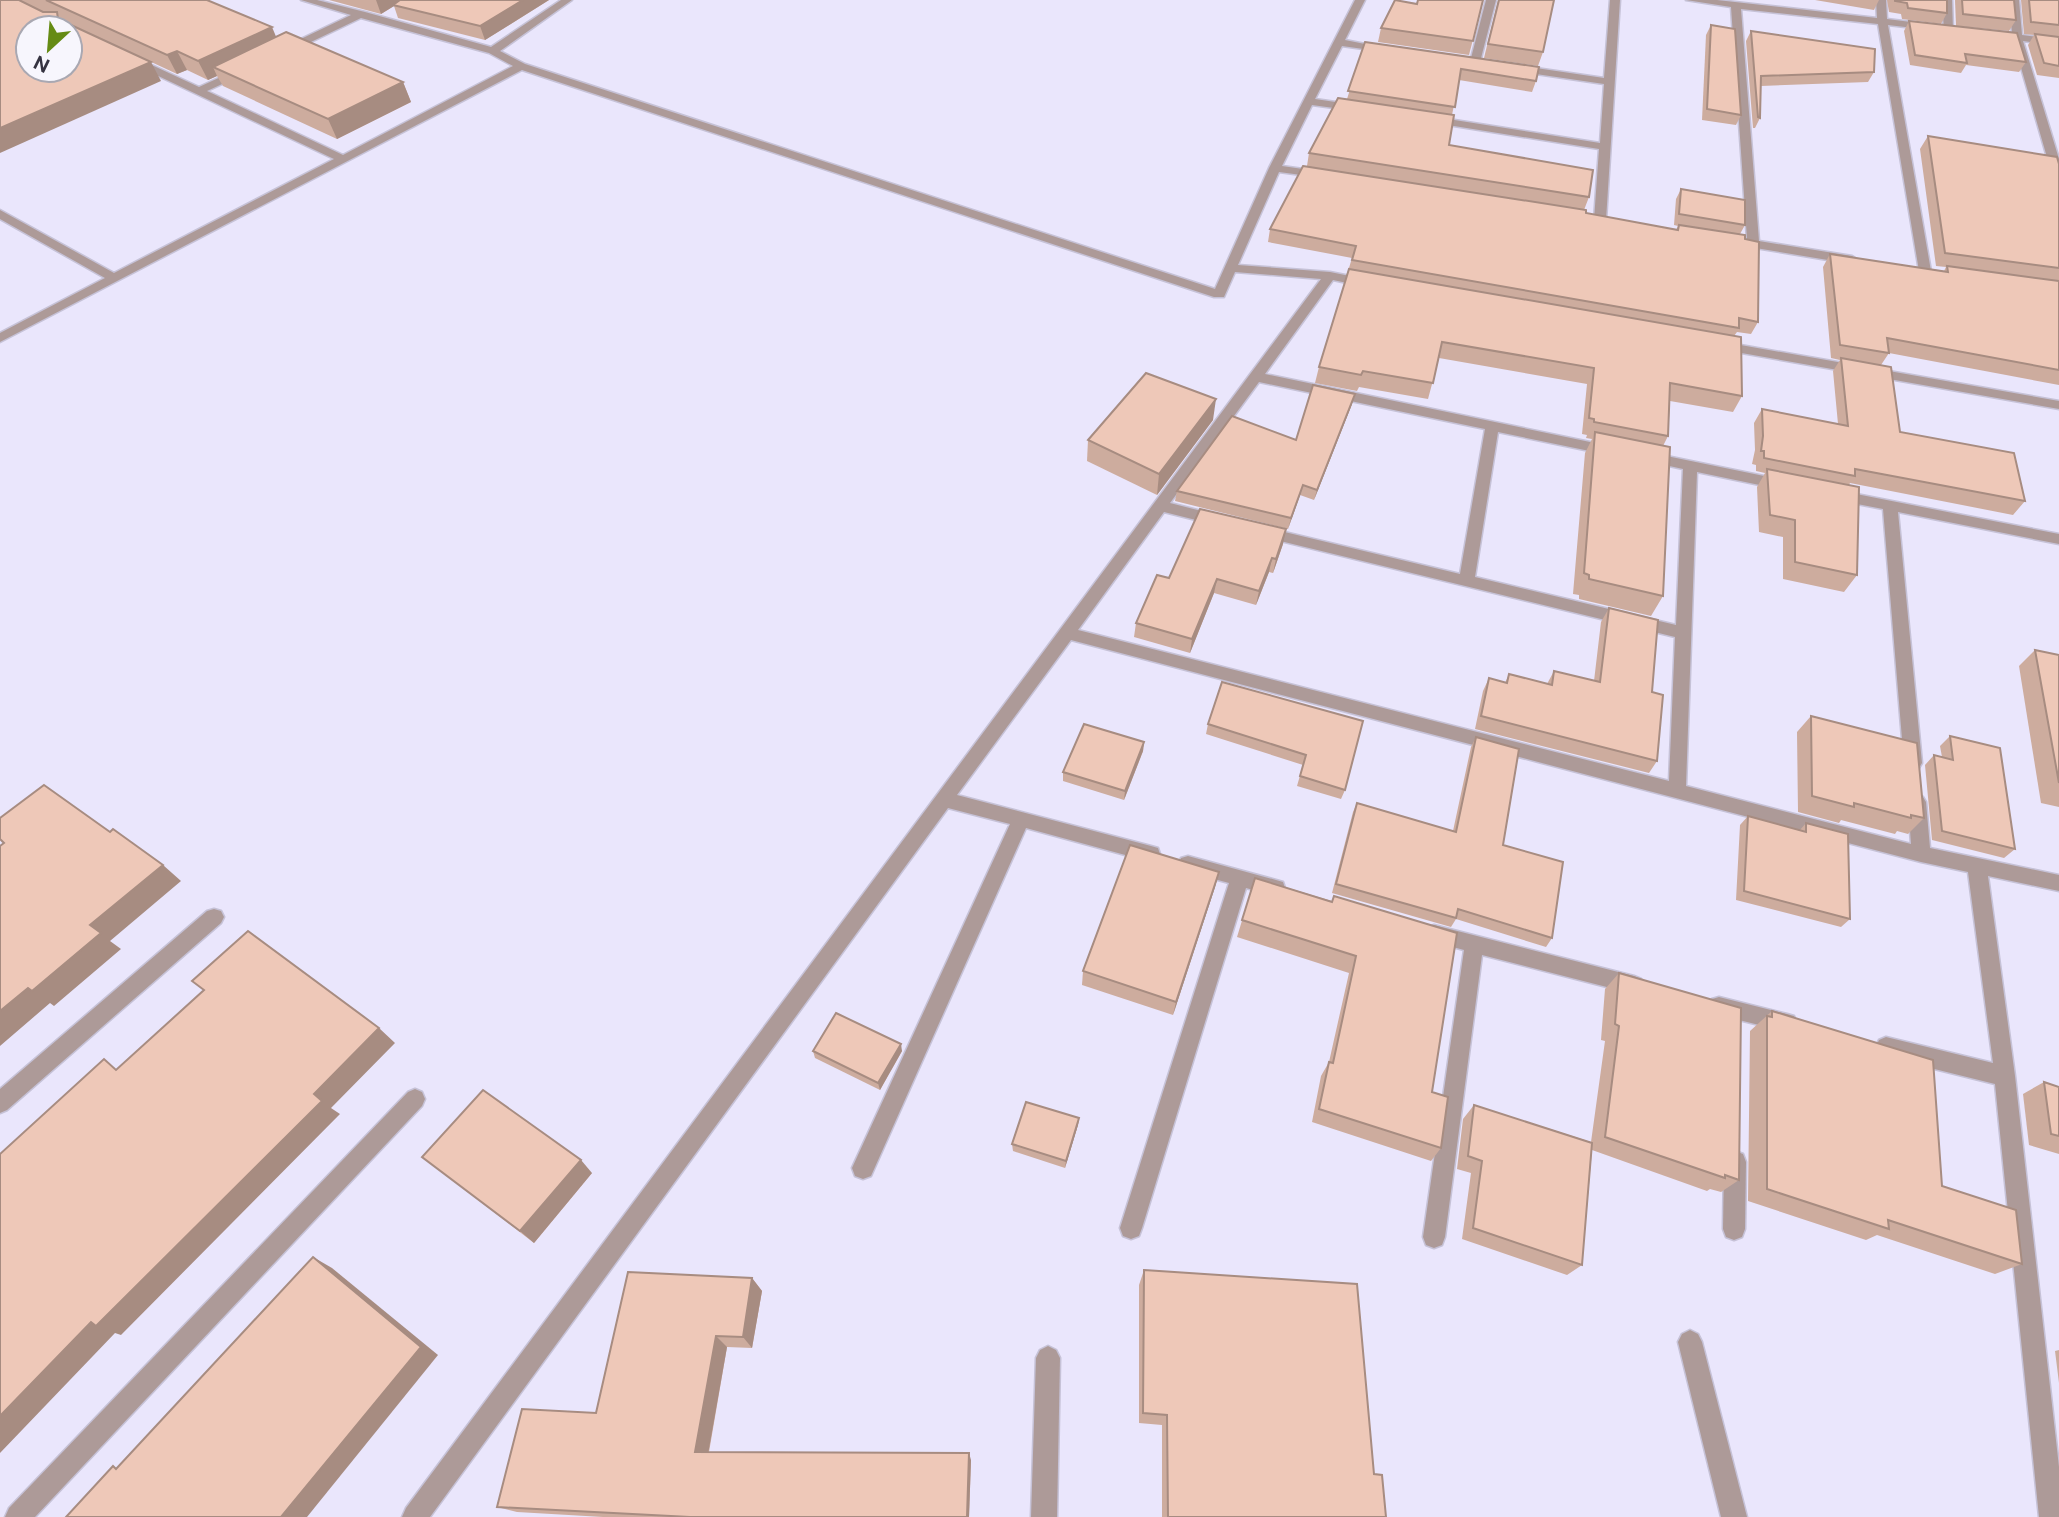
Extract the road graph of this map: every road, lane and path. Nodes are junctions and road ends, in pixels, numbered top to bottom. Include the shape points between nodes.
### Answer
1 (306, 0) edge
2 (567, 0) edge
3 (1360, 0) edge
4 (1491, 0) edge
5 (1615, 0) edge
6 (1691, 0) edge
7 (1820, 0) edge
8 (1881, 0) edge
9 (1947, 0) edge
10 (2014, 0) edge
11 (1736, 6) junction
12 (362, 14) junction
13 (393, 14) edge
14 (1820, 14) junction
15 (382, 21) junction
16 (1882, 21) junction
17 (1949, 30) junction
18 (1962, 31) edge
19 (1976, 33) edge
20 (2017, 37) junction
21 (1339, 42) junction
22 (2059, 43) edge
23 (1393, 50) edge
24 (493, 51) junction
25 (274, 56) edge
26 (129, 58) edge
27 (1461, 60) edge
28 (1475, 62) junction
29 (1488, 64) edge
30 (521, 66) junction
31 (1502, 66) edge
32 (249, 68) edge
33 (1610, 82) junction
34 (199, 91) junction
35 (1310, 100) junction
36 (1364, 109) edge
37 (1417, 117) edge
38 (1605, 147) junction
39 (341, 158) junction
40 (1275, 168) junction
41 (1343, 178) edge
42 (2059, 178) edge
43 (0, 214) edge
44 (1586, 217) edge
45 (1728, 240) edge
46 (1753, 244) junction
47 (1859, 261) edge
48 (1230, 268) junction
49 (1925, 271) edge
50 (1330, 276) junction
51 (113, 278) junction
52 (1384, 286) edge
53 (0, 338) edge
54 (1708, 343) edge
55 (1256, 377) junction
56 (2059, 405) edge
57 (1492, 427) junction
58 (1690, 466) junction
59 (1797, 487) edge
60 (1824, 492) edge
61 (1161, 506) junction
62 (1890, 506) junction
63 (2059, 539) edge
64 (1467, 581) junction
65 (1067, 633) junction
66 (1682, 634) junction
67 (1676, 791) junction
68 (944, 799) junction
69 (1021, 819) junction
70 (1921, 854) junction
71 (1977, 866) junction
72 (1240, 877) junction
73 (2059, 883) edge
74 (1292, 892) edge
75 (214, 917) dead end
76 (1422, 930) edge
77 (1474, 945) junction
78 (1658, 991) edge
79 (1698, 1001) edge
80 (1737, 1010) junction
81 (1804, 1027) edge
82 (1737, 1038) edge
83 (1871, 1043) edge
84 (2005, 1076) junction
85 (415, 1099) dead end
86 (0, 1103) edge
87 (1735, 1147) edge
88 (863, 1168) dead end
89 (1131, 1228) dead end
90 (1734, 1229) dead end
91 (1434, 1237) dead end
92 (1690, 1342) dead end
93 (1048, 1358) dead end
94 (18, 1517) edge
95 (415, 1517) edge
96 (1044, 1517) edge
97 (1734, 1517) edge
98 (2052, 1517) edge

1 - 12 street
2 - 24 street
3 - 21 street
4 - 28 street
5 - 33 street
6 - 11 street
7 - 14 street
8 - 16 street
9 - 17 street
10 - 20 street
11 - 14 street
11 - 46 street
12 - 15 street
12 - 25 street
13 - 15 street
14 - 16 street
15 - 24 street
16 - 17 street
16 - 49 street
17 - 18 street
19 - 20 street
20 - 22 street
20 - 42 street
21 - 23 street
21 - 35 street
24 - 30 street
26 - 34 street
27 - 28 street
28 - 29 street
30 - 39 street
30 - 48 street via 1219,294
31 - 33 street
32 - 34 street
33 - 38 street
34 - 39 street
35 - 36 street
35 - 40 street
37 - 38 street
38 - 44 street via 1606,221
39 - 51 street
40 - 41 street
40 - 48 street
43 - 51 street
45 - 46 street
46 - 47 street
48 - 50 street
50 - 52 street
50 - 55 street
51 - 53 street
54 - 56 street
55 - 57 street
55 - 61 street
57 - 58 street
57 - 64 street
58 - 59 street
58 - 66 street
60 - 62 street
61 - 64 street
61 - 65 street
62 - 63 street
62 - 70 street
64 - 66 street
65 - 67 street
65 - 68 street
66 - 67 street
67 - 70 street
68 - 69 street
68 - 95 street
69 - 72 street
69 - 88 street
70 - 71 street
71 - 73 street
71 - 84 street
72 - 74 street
72 - 89 street
75 - 86 street
76 - 77 street
77 - 78 street
77 - 91 street
79 - 80 street
80 - 81 street
80 - 82 street
83 - 84 street
84 - 98 street
85 - 94 street
87 - 90 street
92 - 97 street
93 - 96 street

